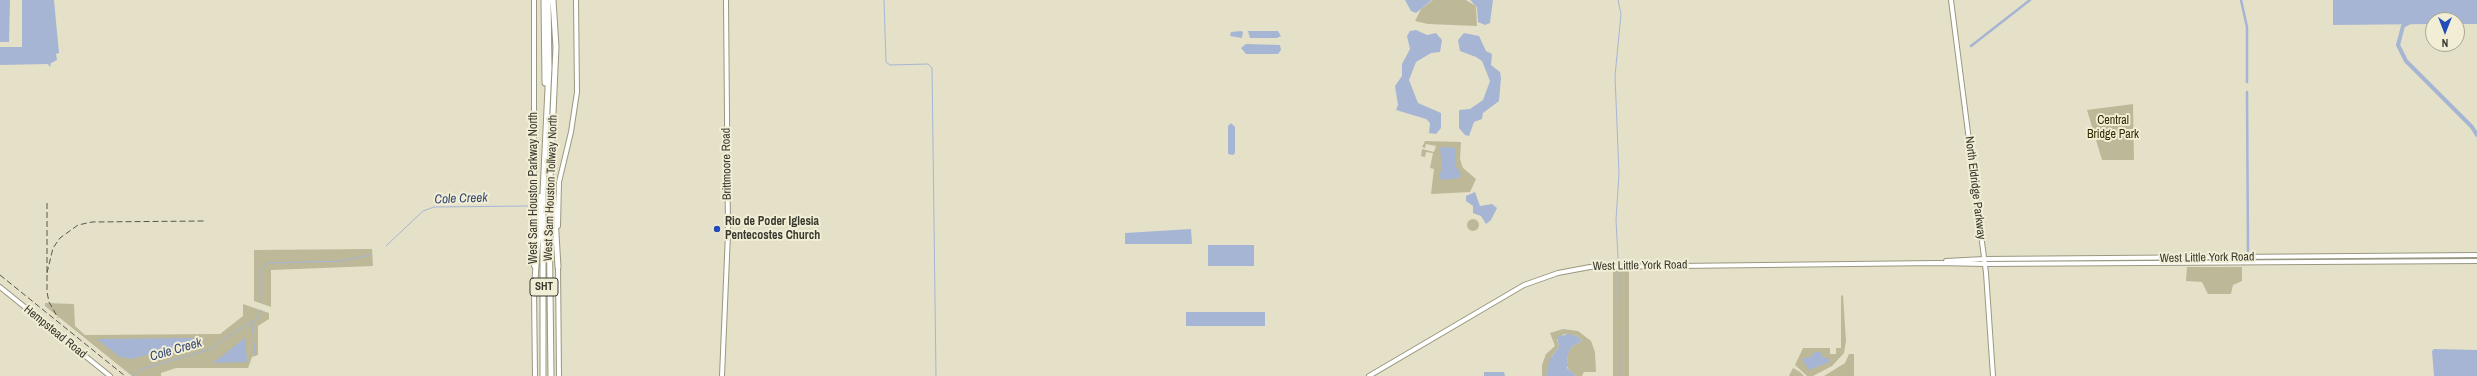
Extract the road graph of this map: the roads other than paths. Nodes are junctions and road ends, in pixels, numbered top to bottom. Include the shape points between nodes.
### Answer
1 (534, 0) edge
2 (546, 0) edge
3 (553, 0) edge
4 (576, 0) edge
5 (726, 0) edge
6 (1952, 0) edge
7 (547, 114) junction
8 (553, 132) junction
9 (543, 193) junction
10 (2399, 256) junction
11 (2477, 256) edge
12 (2249, 258) junction
13 (1984, 259) junction
14 (2160, 261) junction
15 (2196, 261) junction
16 (2477, 261) edge
17 (2399, 262) junction
18 (1938, 263) junction
19 (2249, 263) junction
20 (1985, 264) junction
21 (558, 267) junction
22 (0, 287) edge
23 (534, 292) junction
24 (110, 376) edge
25 (535, 376) edge
26 (543, 376) edge
27 (551, 376) edge
28 (559, 376) edge
29 (722, 376) edge
30 (1369, 376) edge
31 (1993, 376) edge

1 - 23 main road, West Sam Houston Parkway North
2 - 7 highway, SHT
2 - 7 highway, West Sam Houston Tollway North / SHT
3 - 8 highway, West Sam Houston Tollway North / SHT via 556,47
4 - 21 main road, West Sam Houston Parkway North via 577,92 559,182
5 - 29 main road, Brittmoore Road via 728,233
6 - 13 main road, North Eldridge Parkway
7 - 9 highway, West Sam Houston Tollway North / SHT
8 - 21 highway via 554,226
8 - 27 highway, West Sam Houston Tollway North / SHT via 549,201
9 - 23 highway via 540,199
9 - 26 highway, West Sam Houston Tollway North / SHT
10 - 11 main road, West Little York Road
10 - 12 main road, West Little York Road
10 - 17 main road
12 - 15 main road, West Little York Road
12 - 19 main road
13 - 14 main road, West Little York Road
13 - 18 main road, West Little York Road
13 - 20 main road, North Eldridge Parkway
14 - 15 main road, West Little York Road
14 - 20 main road, West Little York Road
15 - 19 main road, West Little York Road
16 - 17 main road, West Little York Road
17 - 19 main road, West Little York Road
18 - 20 main road, West Little York Road
18 - 30 main road, West Little York Road via 1613,266 1567,270 1511,292
20 - 31 main road, North Eldridge Parkway
21 - 28 main road, West Sam Houston Parkway North
22 - 24 main road, Hempstead Road
23 - 25 main road, West Sam Houston Parkway North

